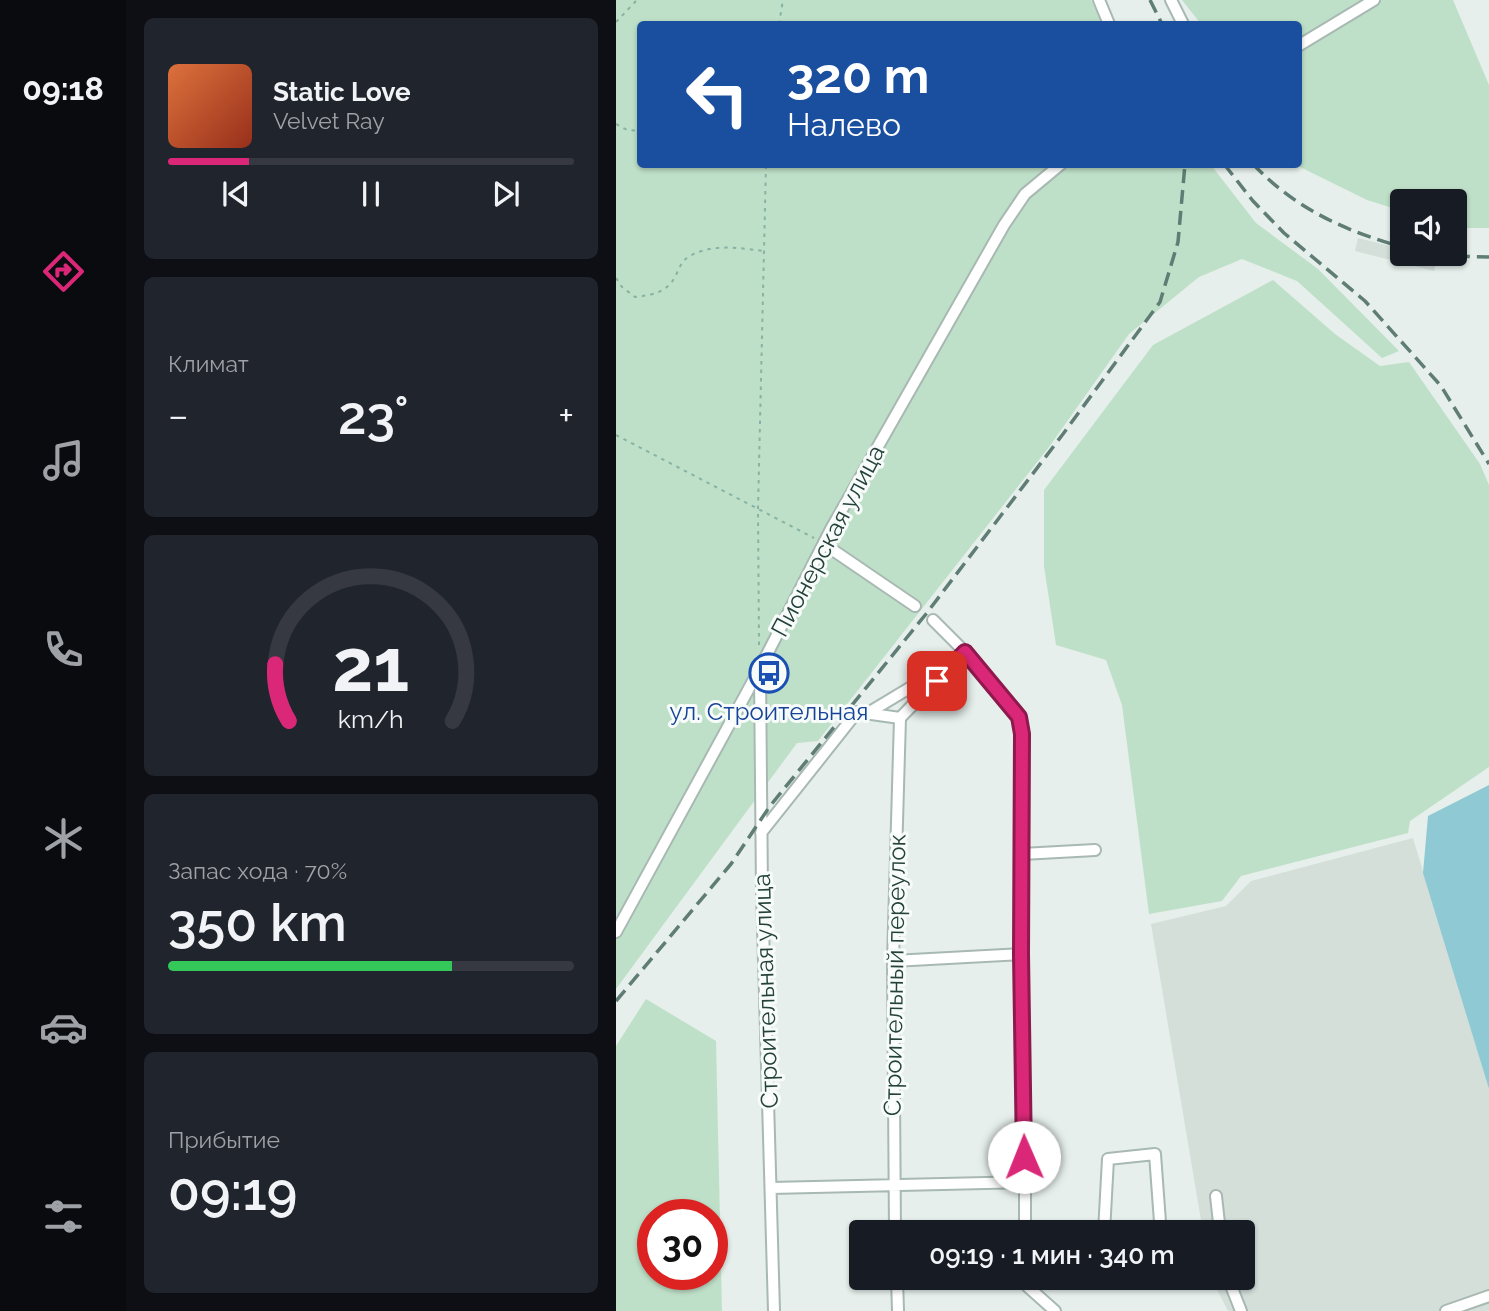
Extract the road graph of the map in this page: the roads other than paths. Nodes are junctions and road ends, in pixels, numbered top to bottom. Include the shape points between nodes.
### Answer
1 (1099, 0) edge
2 (1171, 0) edge
3 (1374, 0) edge
4 (1108, 21) edge
5 (1182, 21) edge
6 (1302, 44) edge
7 (1056, 168) edge
8 (824, 544) junction
9 (915, 606) dead end
10 (933, 620) dead end
11 (963, 655) junction
12 (760, 670) junction
13 (868, 713) junction
14 (900, 718) junction
15 (761, 833) junction
16 (1096, 849) dead end
17 (1022, 854) junction
18 (616, 932) edge
19 (1021, 954) junction
20 (893, 961) junction
21 (1025, 1182) junction
22 (894, 1187) junction
23 (771, 1188) junction
24 (1216, 1196) dead end
25 (895, 1220) edge
26 (1025, 1220) edge
27 (1105, 1220) edge
28 (1160, 1220) edge
29 (1219, 1220) edge
30 (897, 1290) edge
31 (1031, 1290) edge
32 (1233, 1290) edge
33 (1489, 1296) edge
34 (774, 1311) edge
35 (898, 1311) edge
36 (1055, 1311) edge
37 (1241, 1311) edge
38 (1446, 1311) edge

1 - 4 street
2 - 5 street
3 - 6 street
7 - 8 street, Пионерская улица via 1025,194 1004,225
8 - 9 street
8 - 12 street, Пионерская улица
10 - 11 street
11 - 13 street
11 - 14 street
11 - 17 street via 1019,717
12 - 15 street, Строительная улица
12 - 18 street, Пионерская улица
13 - 14 street
13 - 15 street via 857,712
14 - 20 street, Строительный переулок
15 - 23 street, Строительная улица
16 - 17 street
17 - 19 street
19 - 20 street
19 - 21 street
20 - 22 street, Строительный переулок
21 - 22 street
21 - 26 street
22 - 23 street
22 - 25 street, Строительный переулок
23 - 34 street, Строительная улица
24 - 29 street
27 - 28 street via 1108,1159 1155,1154
30 - 35 street
31 - 36 street
32 - 37 street
33 - 38 street

